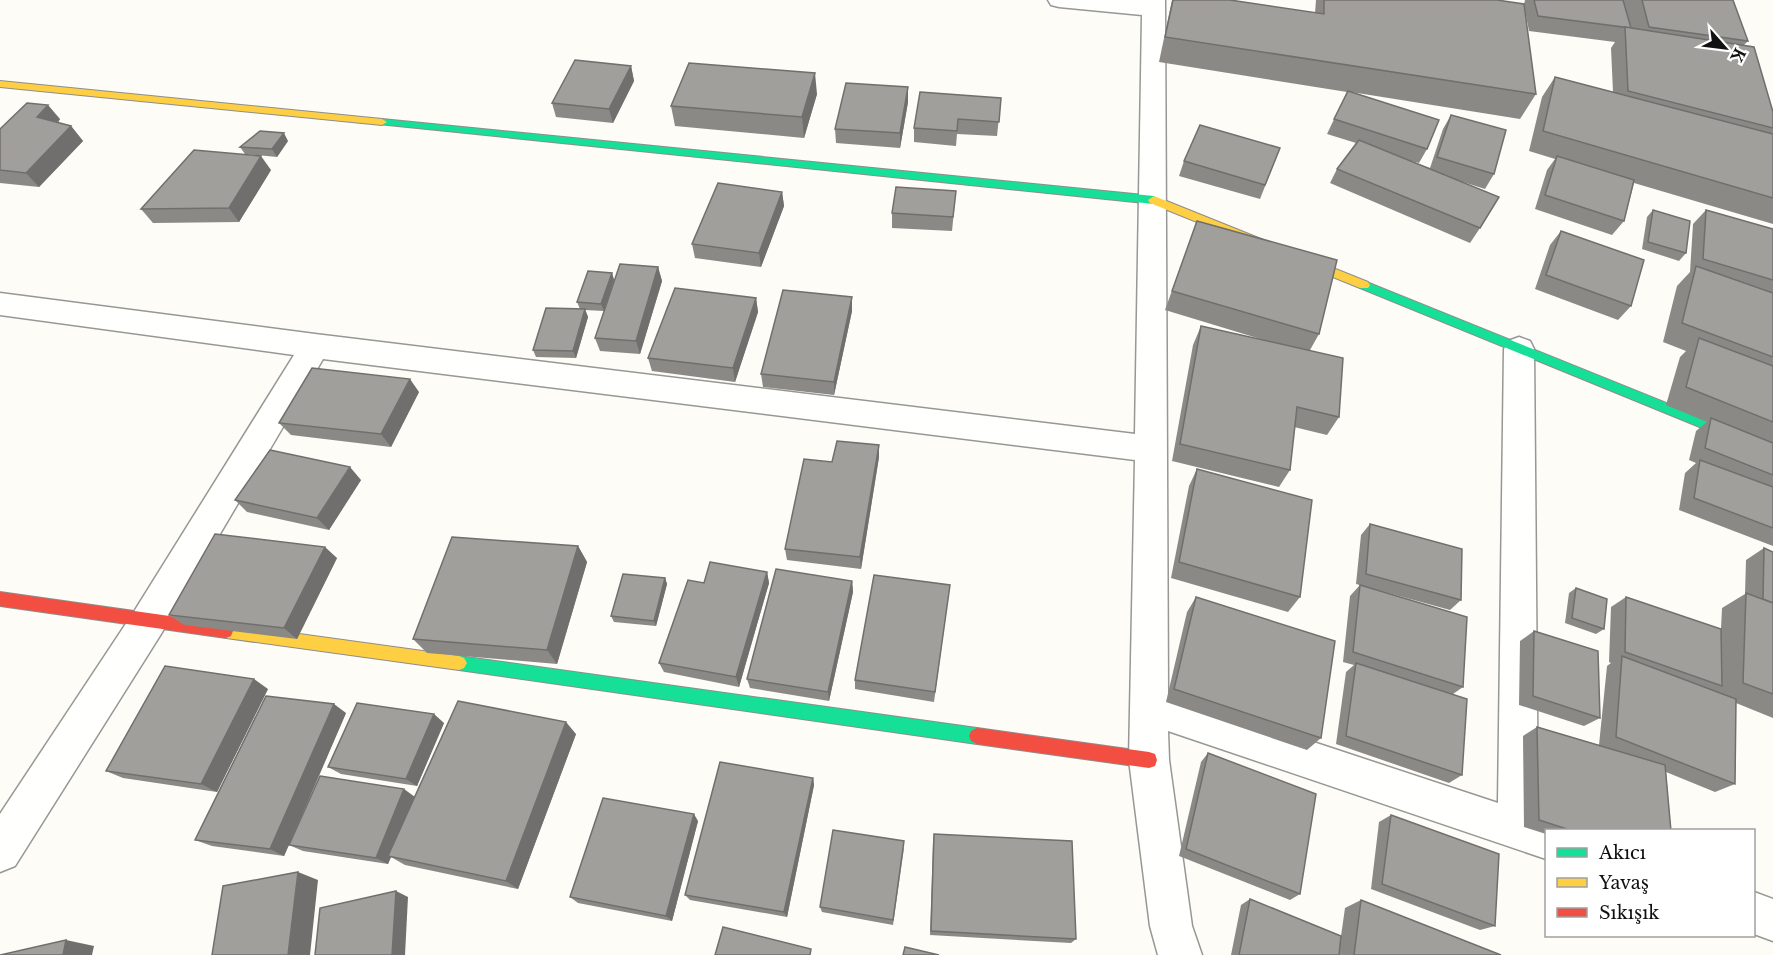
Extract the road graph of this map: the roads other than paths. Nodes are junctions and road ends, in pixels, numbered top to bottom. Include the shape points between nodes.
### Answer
1 (1059, 0) edge
2 (1154, 4) edge
3 (0, 84) edge
4 (1152, 199) junction
5 (0, 304) edge
6 (315, 346) junction
7 (1520, 349) junction
8 (1151, 449) junction
9 (1773, 452) edge
10 (0, 599) edge
11 (148, 622) junction
12 (1149, 706) junction
13 (1149, 760) junction
14 (1532, 834) edge
15 (0, 851) edge
16 (1755, 913) edge
17 (1773, 920) edge
18 (1180, 955) edge

1 - 2 street
2 - 4 street
3 - 4 street
4 - 7 street
4 - 8 street
5 - 6 street
6 - 8 street
6 - 11 street
7 - 9 street
7 - 14 street
8 - 12 street
10 - 11 street
11 - 13 street
11 - 15 street
12 - 13 street
12 - 14 street
13 - 18 street via 1171,926
16 - 17 street

